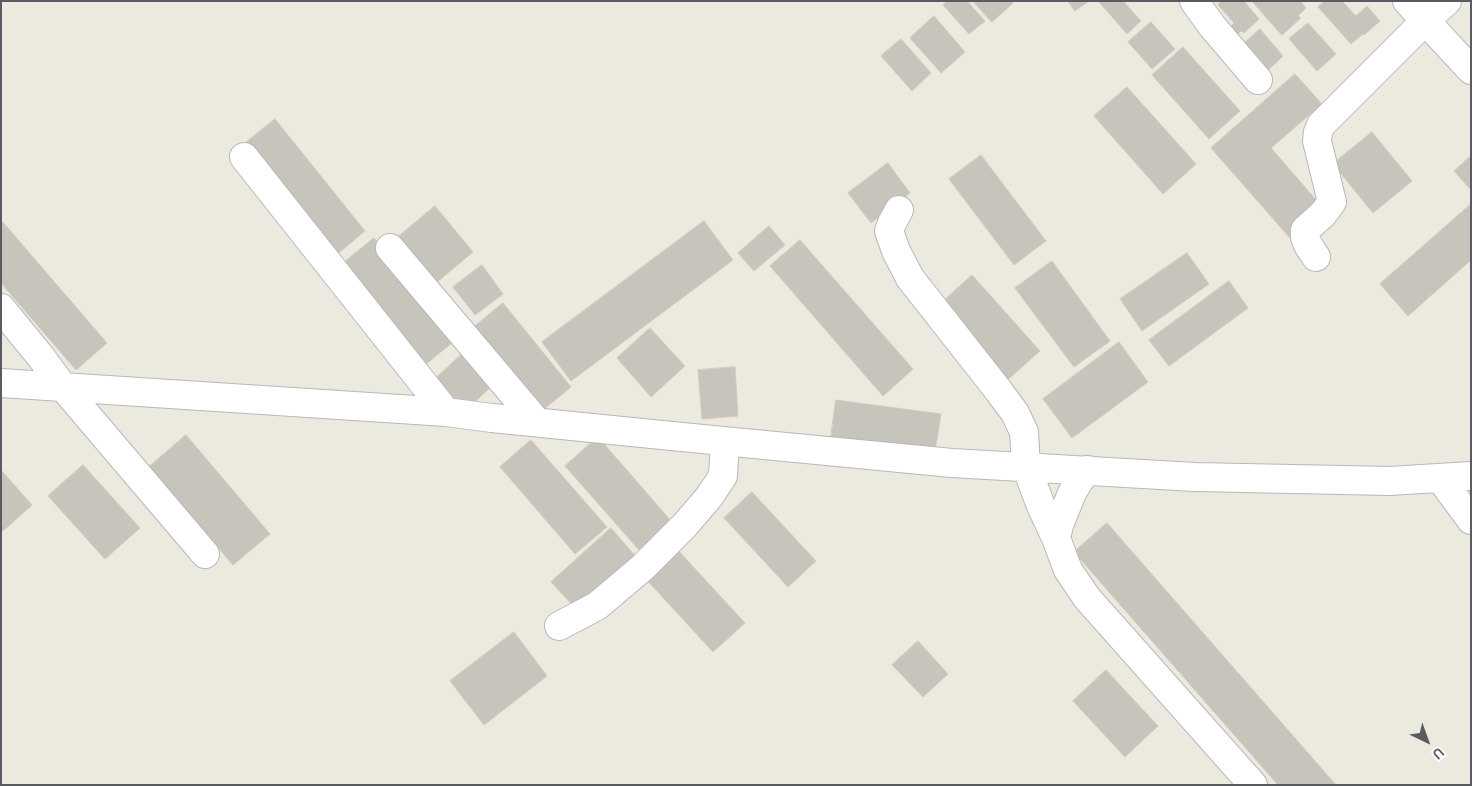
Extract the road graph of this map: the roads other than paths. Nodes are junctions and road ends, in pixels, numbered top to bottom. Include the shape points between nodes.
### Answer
1 (1194, 1) edge
2 (1447, 1) edge
3 (1417, 11) edge
4 (1471, 70) edge
5 (1258, 80) dead end
6 (244, 157) dead end
7 (899, 210) dead end
8 (390, 248) dead end
9 (1316, 257) dead end
10 (1, 308) edge
11 (1, 383) edge
12 (62, 388) junction
13 (446, 412) junction
14 (537, 422) junction
15 (725, 442) junction
16 (1026, 466) junction
17 (1088, 470) junction
18 (1471, 476) edge
19 (1440, 478) junction
20 (1471, 520) edge
21 (1056, 538) junction
22 (205, 554) dead end
23 (559, 626) dead end
24 (1252, 785) edge

1 - 5 street
2 - 3 street
3 - 4 street
3 - 9 street via 1318,132 1317,141 1332,202 1305,230 1307,243
6 - 13 street
7 - 16 street via 889,231 896,251 910,278 1014,413 1024,432
8 - 14 street
10 - 12 street via 42,357
11 - 12 street
12 - 13 street
12 - 22 street
13 - 14 street
14 - 15 street
15 - 16 street
15 - 23 street via 723,476 685,525 642,568 597,606
16 - 17 street
16 - 21 street
17 - 19 street via 1195,477 1389,481
17 - 21 street via 1072,494
18 - 19 street
19 - 20 street
21 - 24 street via 1068,570 1087,598

